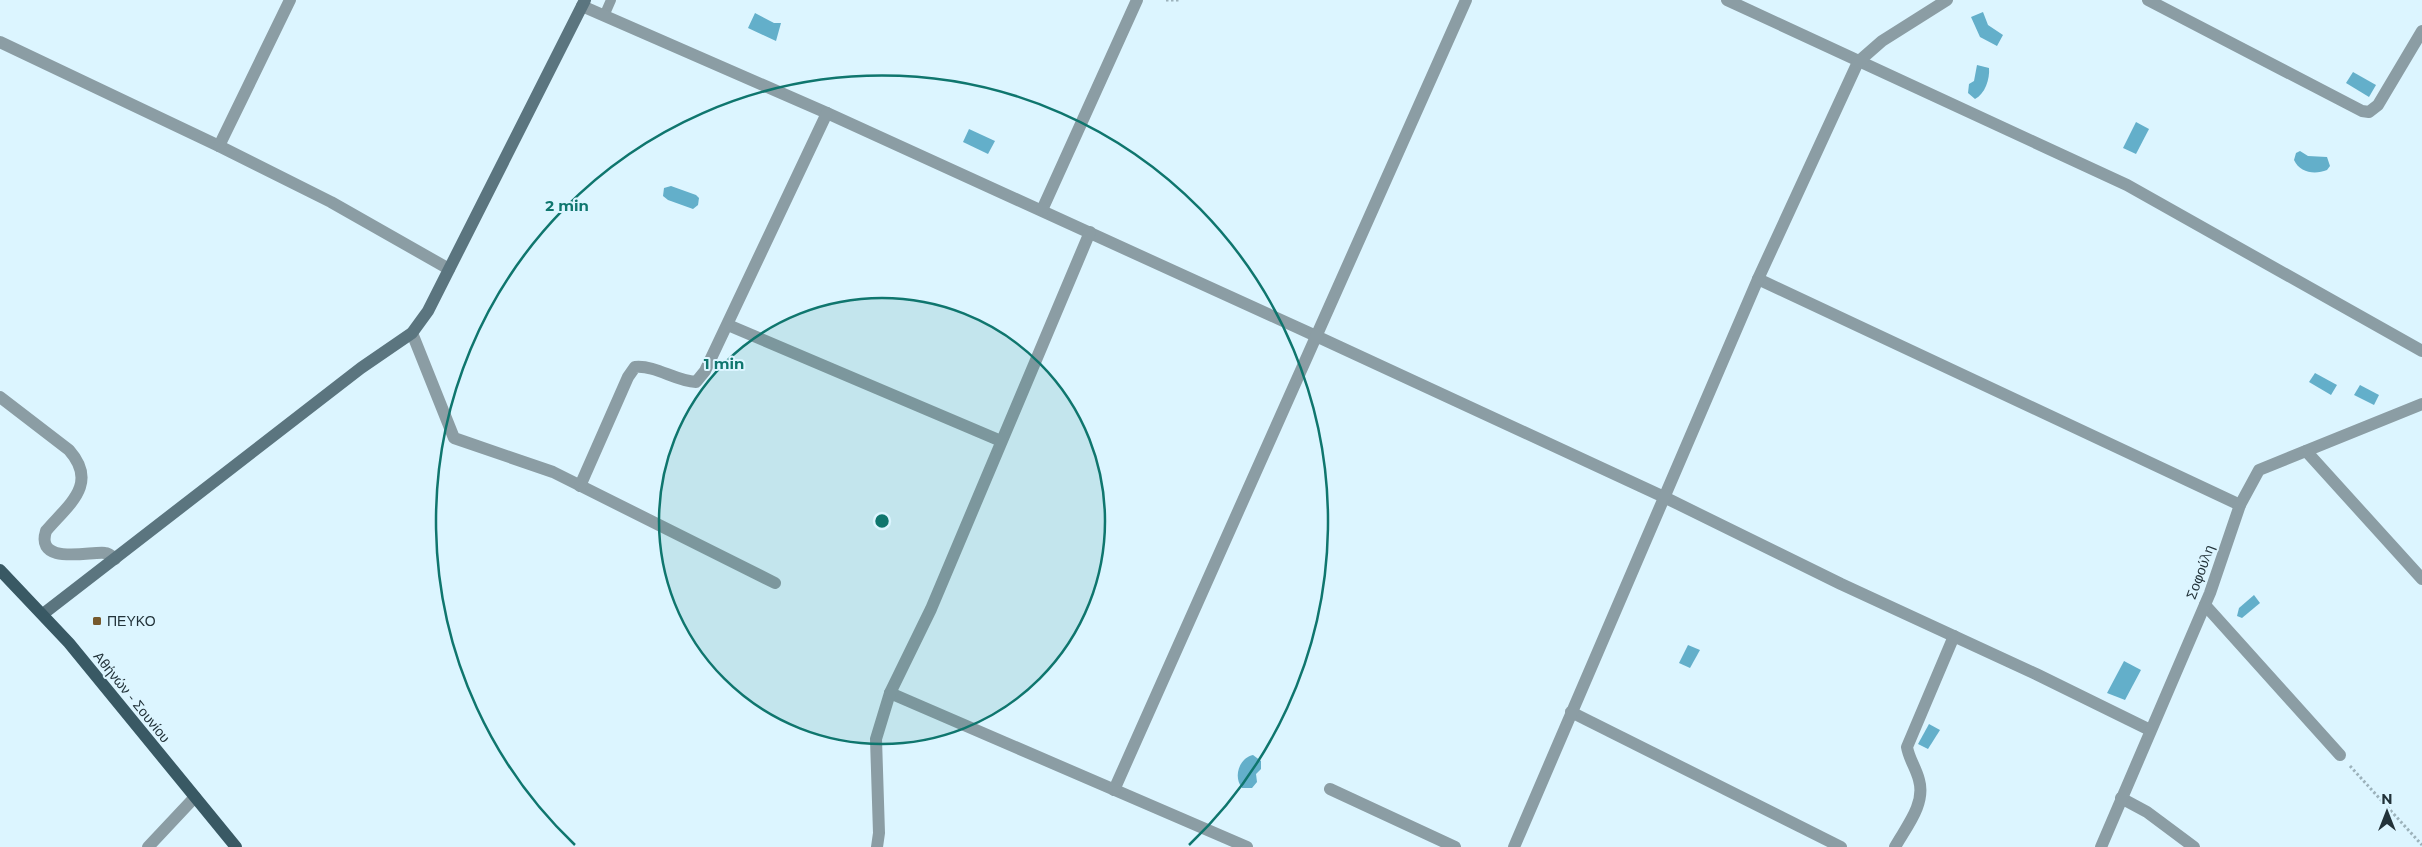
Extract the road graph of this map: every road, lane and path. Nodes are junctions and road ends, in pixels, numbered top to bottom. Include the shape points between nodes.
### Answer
1 (290, 0) edge
2 (611, 0) edge
3 (1137, 0) edge
4 (1166, 0) edge
5 (1179, 0) edge
6 (1466, 0) edge
7 (1726, 0) edge
8 (1948, 0) edge
9 (2148, 0) edge
10 (583, 3) edge
11 (604, 16) junction
12 (2422, 31) edge
13 (0, 42) edge
14 (1858, 62) junction
15 (827, 113) junction
16 (218, 146) junction
17 (1042, 210) junction
18 (1090, 232) junction
19 (449, 269) junction
20 (1758, 279) junction
21 (728, 325) junction
22 (412, 333) junction
23 (1316, 336) junction
24 (2422, 351) edge
25 (0, 397) edge
26 (2422, 404) edge
27 (1001, 441) junction
28 (2306, 451) junction
29 (580, 486) junction
30 (1664, 497) junction
31 (2240, 505) junction
32 (115, 559) junction
33 (0, 570) edge
34 (2422, 579) edge
35 (775, 583) dead end
36 (2205, 604) junction
37 (43, 614) junction
38 (1954, 636) junction
39 (890, 693) junction
40 (1571, 712) junction
41 (2150, 730) junction
42 (2340, 755) joint
43 (1330, 789) dead end
44 (1114, 790) junction
45 (195, 797) junction
46 (2121, 798) junction
47 (2422, 845) edge
48 (148, 847) edge
49 (236, 847) edge
50 (878, 847) edge
51 (1247, 847) edge
52 (1455, 847) edge
53 (1514, 847) edge
54 (1841, 847) edge
55 (1895, 847) edge
56 (2101, 847) edge
57 (2194, 847) edge

1 - 16 street
2 - 11 lane
3 - 17 street
4 - 5 path
6 - 23 street
7 - 14 street
8 - 14 street via 1882,41
9 - 12 street via 2369,112 2378,105
10 - 11 street
10 - 19 street
11 - 15 street
13 - 16 street
14 - 20 street
14 - 24 street via 2127,185
15 - 17 street
15 - 21 street
16 - 19 street via 331,202
17 - 18 street
18 - 23 street
18 - 27 street
19 - 22 street via 428,311
20 - 30 street
20 - 31 street
21 - 27 street
21 - 29 street via 696,382 682,381 644,366 635,367
22 - 29 street via 454,438 553,472
22 - 32 street via 361,368
23 - 30 street
23 - 44 street
25 - 32 street via 69,450 82,469 81,489 46,531 47,545 62,554 105,552
26 - 28 street, Σοφούλη
27 - 39 street via 931,608
28 - 31 street, Σοφούλη via 2259,470
28 - 34 street
29 - 35 street
30 - 38 street
30 - 40 street
31 - 36 street, Σοφούλη
32 - 37 street
33 - 37 main road, Αθήνών - Σουνίου
36 - 41 street, Σοφούλη
36 - 42 street
37 - 45 main road, Αθήνών - Σουνίου
38 - 41 street
38 - 55 street via 1907,747 1921,795 1917,809
39 - 44 street
39 - 50 street via 876,739
40 - 53 street
40 - 54 street
41 - 46 street, Σοφούλη
42 - 47 path
43 - 52 street
44 - 51 street
45 - 48 street
45 - 49 main road, Αθήνών - Σουνίου
46 - 56 street, Σοφούλη
46 - 57 street via 2147,812

